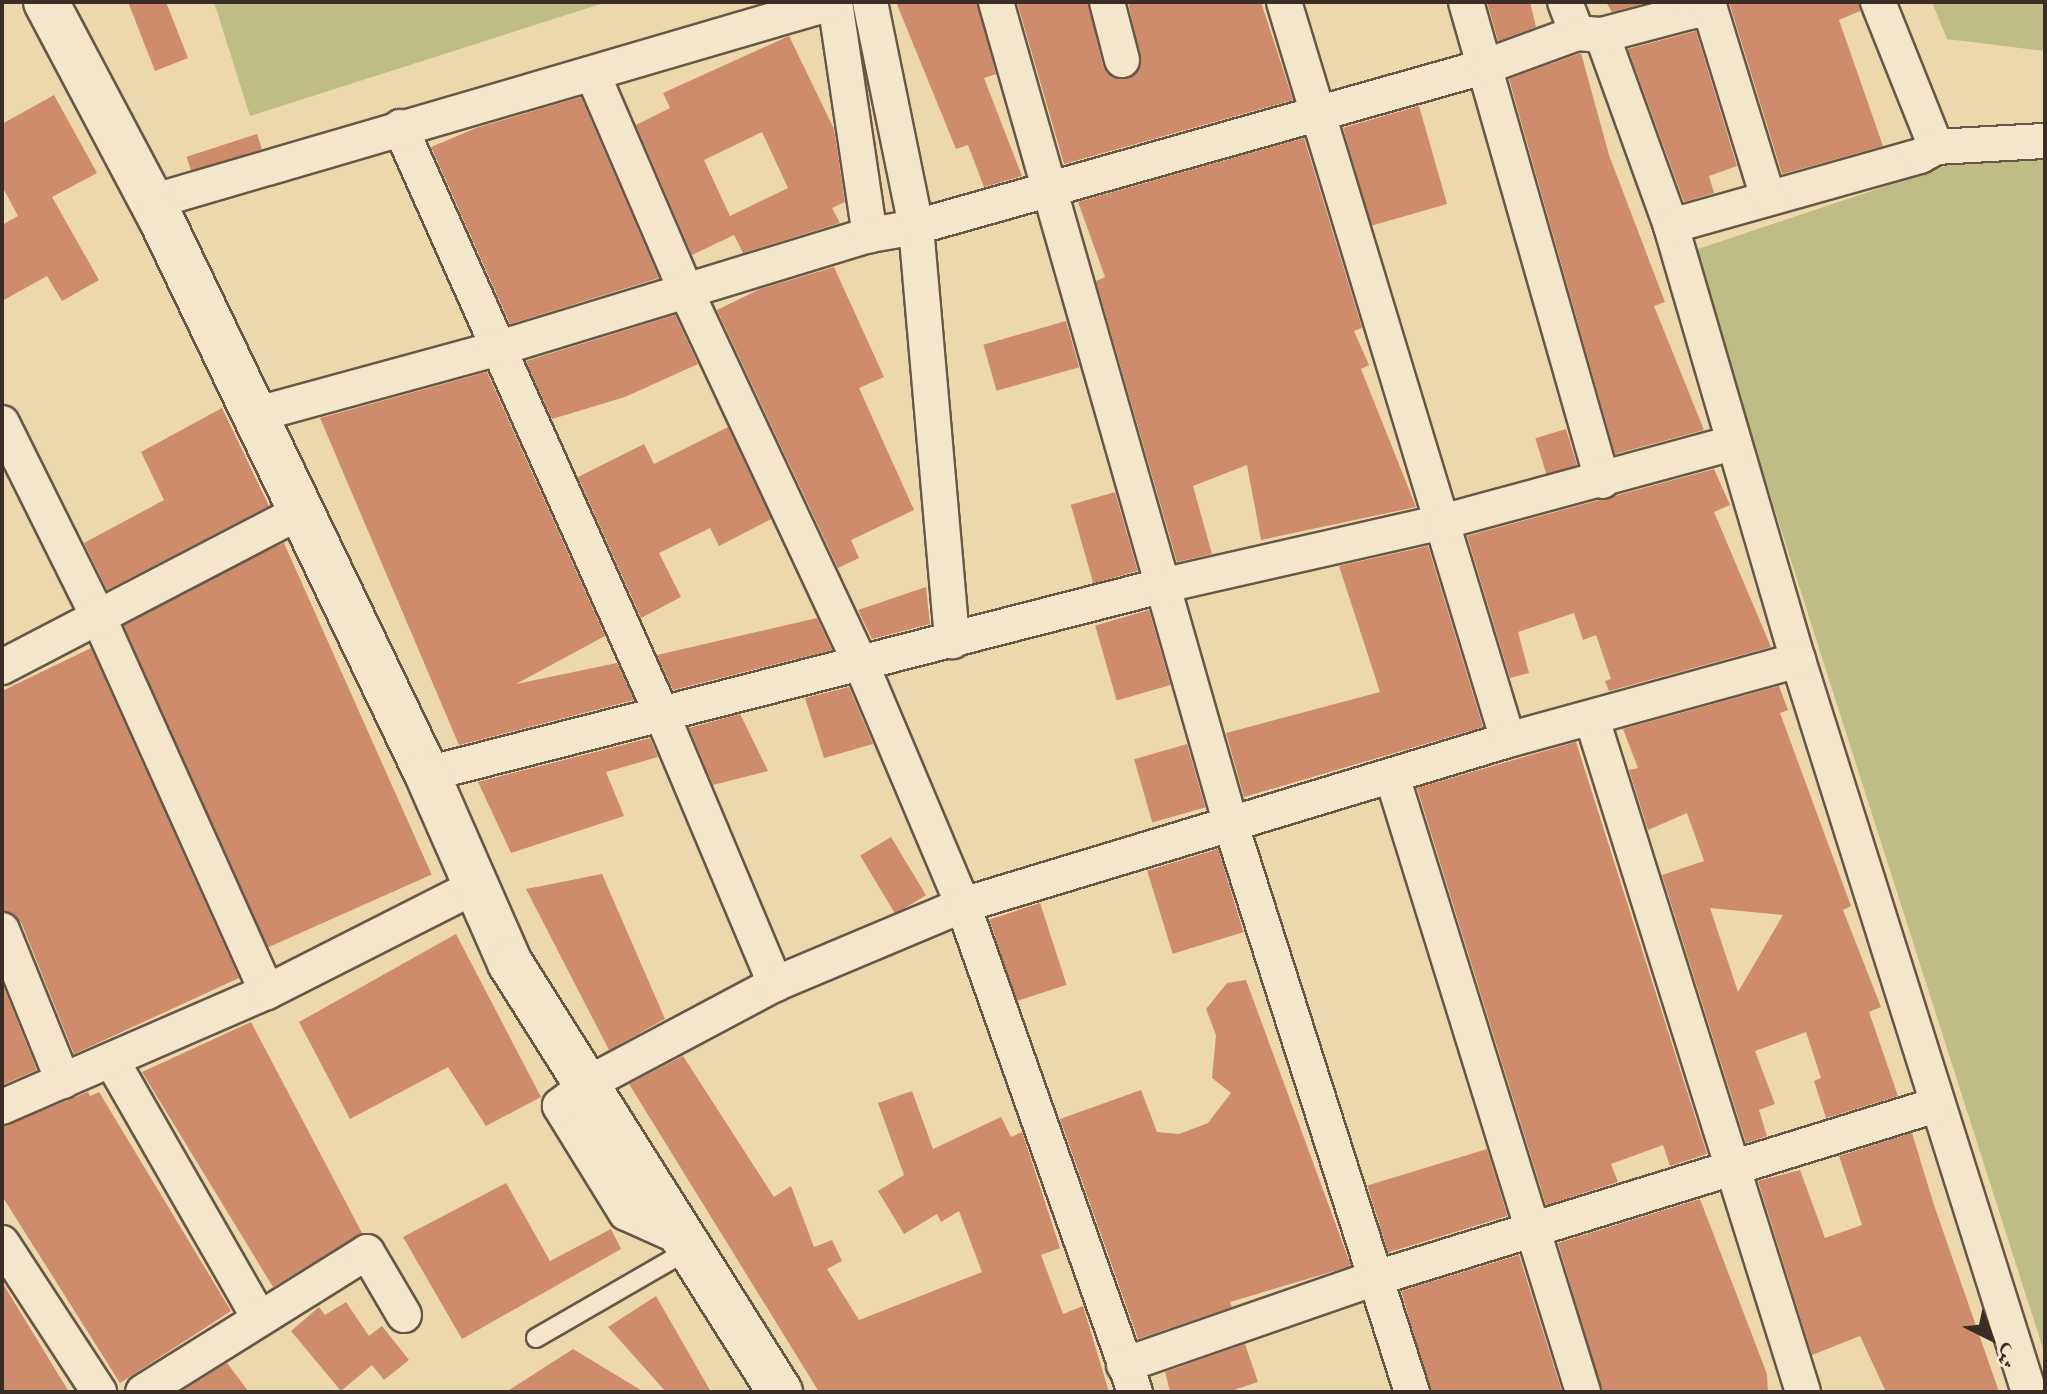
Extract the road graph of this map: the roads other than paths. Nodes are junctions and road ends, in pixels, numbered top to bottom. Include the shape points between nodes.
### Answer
1 (46, 2) edge
2 (835, 2) edge
3 (870, 2) edge
4 (996, 2) edge
5 (1107, 2) edge
6 (1284, 2) edge
7 (1466, 2) edge
8 (1878, 2) edge
9 (1709, 6) edge
10 (1581, 23) edge
11 (1122, 60) dead end
12 (1487, 66) junction
13 (593, 75) junction
14 (1317, 112) junction
15 (400, 127) junction
16 (2045, 141) edge
17 (1936, 147) junction
18 (1047, 188) junction
19 (1768, 198) junction
20 (151, 202) junction
21 (1671, 226) junction
22 (916, 227) junction
23 (870, 235) junction
24 (685, 289) junction
25 (496, 349) junction
26 (254, 415) junction
27 (2, 423) edge
28 (1732, 443) junction
29 (1602, 481) junction
30 (300, 512) junction
31 (1442, 522) junction
32 (1161, 586) junction
33 (98, 616) junction
34 (952, 641) junction
35 (1798, 660) junction
36 (862, 666) junction
37 (2, 667) edge
38 (663, 717) junction
39 (1592, 719) junction
40 (1508, 740) junction
41 (427, 774) junction
42 (1392, 776) junction
43 (1231, 825) junction
44 (474, 887) junction
45 (963, 905) junction
46 (2, 930) edge
47 (775, 984) junction
48 (267, 992) junction
49 (112, 1061) junction
50 (63, 1081) junction
51 (587, 1084) junction
52 (1936, 1105) junction
53 (2, 1107) edge
54 (1732, 1169) junction
55 (1532, 1233) junction
56 (2, 1243) edge
57 (686, 1243) junction
58 (1373, 1279) junction
59 (404, 1315) dead end
60 (259, 1318) junction
61 (536, 1338) dead end
62 (1130, 1379) edge
63 (99, 1392) edge
64 (143, 1392) edge
65 (780, 1392) edge
66 (1412, 1392) edge
67 (1583, 1392) edge
68 (1803, 1392) edge
69 (2029, 1392) edge

1 - 20 main road
2 - 13 street
2 - 23 street
3 - 22 street
4 - 18 street
5 - 11 street
6 - 14 street
7 - 12 street
8 - 17 street
9 - 10 street
9 - 19 street
10 - 12 street
10 - 21 street
12 - 14 street
12 - 29 street
13 - 15 street
13 - 24 street
14 - 18 street
14 - 31 street
15 - 20 street
15 - 25 street
16 - 17 street
17 - 19 street
18 - 22 street
18 - 32 street
19 - 21 street
20 - 26 main road
21 - 28 street
22 - 23 street
22 - 34 street
23 - 24 street
24 - 25 street
24 - 36 street
25 - 26 street
25 - 38 street
26 - 30 main road
27 - 33 street
28 - 29 street
28 - 35 street
29 - 31 street
30 - 33 street
30 - 41 main road
31 - 32 street
31 - 40 street
32 - 34 street
32 - 43 street
33 - 37 street
33 - 48 street
34 - 36 street
35 - 39 street
35 - 52 street
36 - 38 street
36 - 45 street
38 - 41 street
38 - 47 street
39 - 40 street
39 - 54 street
40 - 42 street
41 - 44 main road
42 - 43 street
42 - 55 street
43 - 45 street
43 - 58 street
44 - 48 street
44 - 51 main road via 510,963
45 - 47 street
45 - 62 street
46 - 50 street
47 - 51 street
48 - 49 street
49 - 50 street
49 - 60 street
50 - 53 street
51 - 57 main road
52 - 54 street
52 - 69 street
54 - 55 street
54 - 68 street
55 - 58 street
55 - 67 street
56 - 63 street
57 - 61 lane
57 - 65 main road
58 - 62 street
58 - 66 street
59 - 60 street via 367,1252
60 - 64 street

